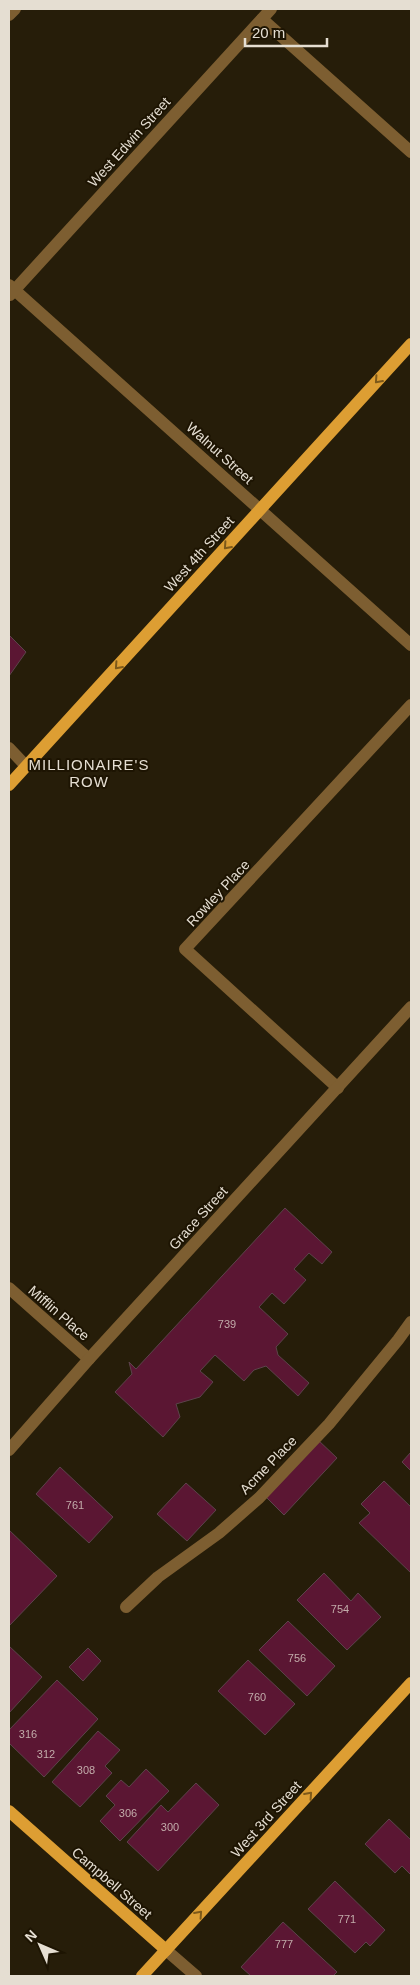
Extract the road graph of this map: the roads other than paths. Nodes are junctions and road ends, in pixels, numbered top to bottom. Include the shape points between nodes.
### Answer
1 (15, 9) edge
2 (272, 9) edge
3 (9, 15) edge
4 (262, 19) junction
5 (411, 152) edge
6 (11, 290) edge
7 (411, 344) edge
8 (260, 510) junction
9 (411, 645) edge
10 (411, 705) edge
11 (9, 748) edge
12 (26, 766) junction
13 (9, 785) edge
14 (411, 1007) edge
15 (338, 1088) junction
16 (9, 1288) edge
17 (411, 1322) edge
18 (89, 1359) junction
19 (9, 1450) edge
20 (126, 1607) dead end
21 (411, 1682) edge
22 (9, 1811) edge
23 (166, 1950) junction
24 (142, 1976) edge
25 (196, 1976) edge

1 - 3 street
2 - 4 street, West Edwin Street
4 - 5 street
4 - 6 street, West Edwin Street
6 - 8 street, Walnut Street
7 -> 8 main road, West 4th Street
8 - 9 street, Walnut Street
8 -> 12 main road, West 4th Street
10 - 15 street, Rowley Place via 185,949
11 - 12 street
12 - 13 main road, West 4th Street
14 - 15 street, Grace Street
15 - 18 street, Grace Street
16 - 18 street, Mifflin Place
17 - 20 street, Acme Place via 329,1424 259,1498 219,1533 158,1577
18 - 19 street, Grace Street
23 -> 21 main road, West 3rd Street
22 - 23 main road, Campbell Street
23 - 24 main road, West 3rd Street
23 - 25 street, Campbell Street

